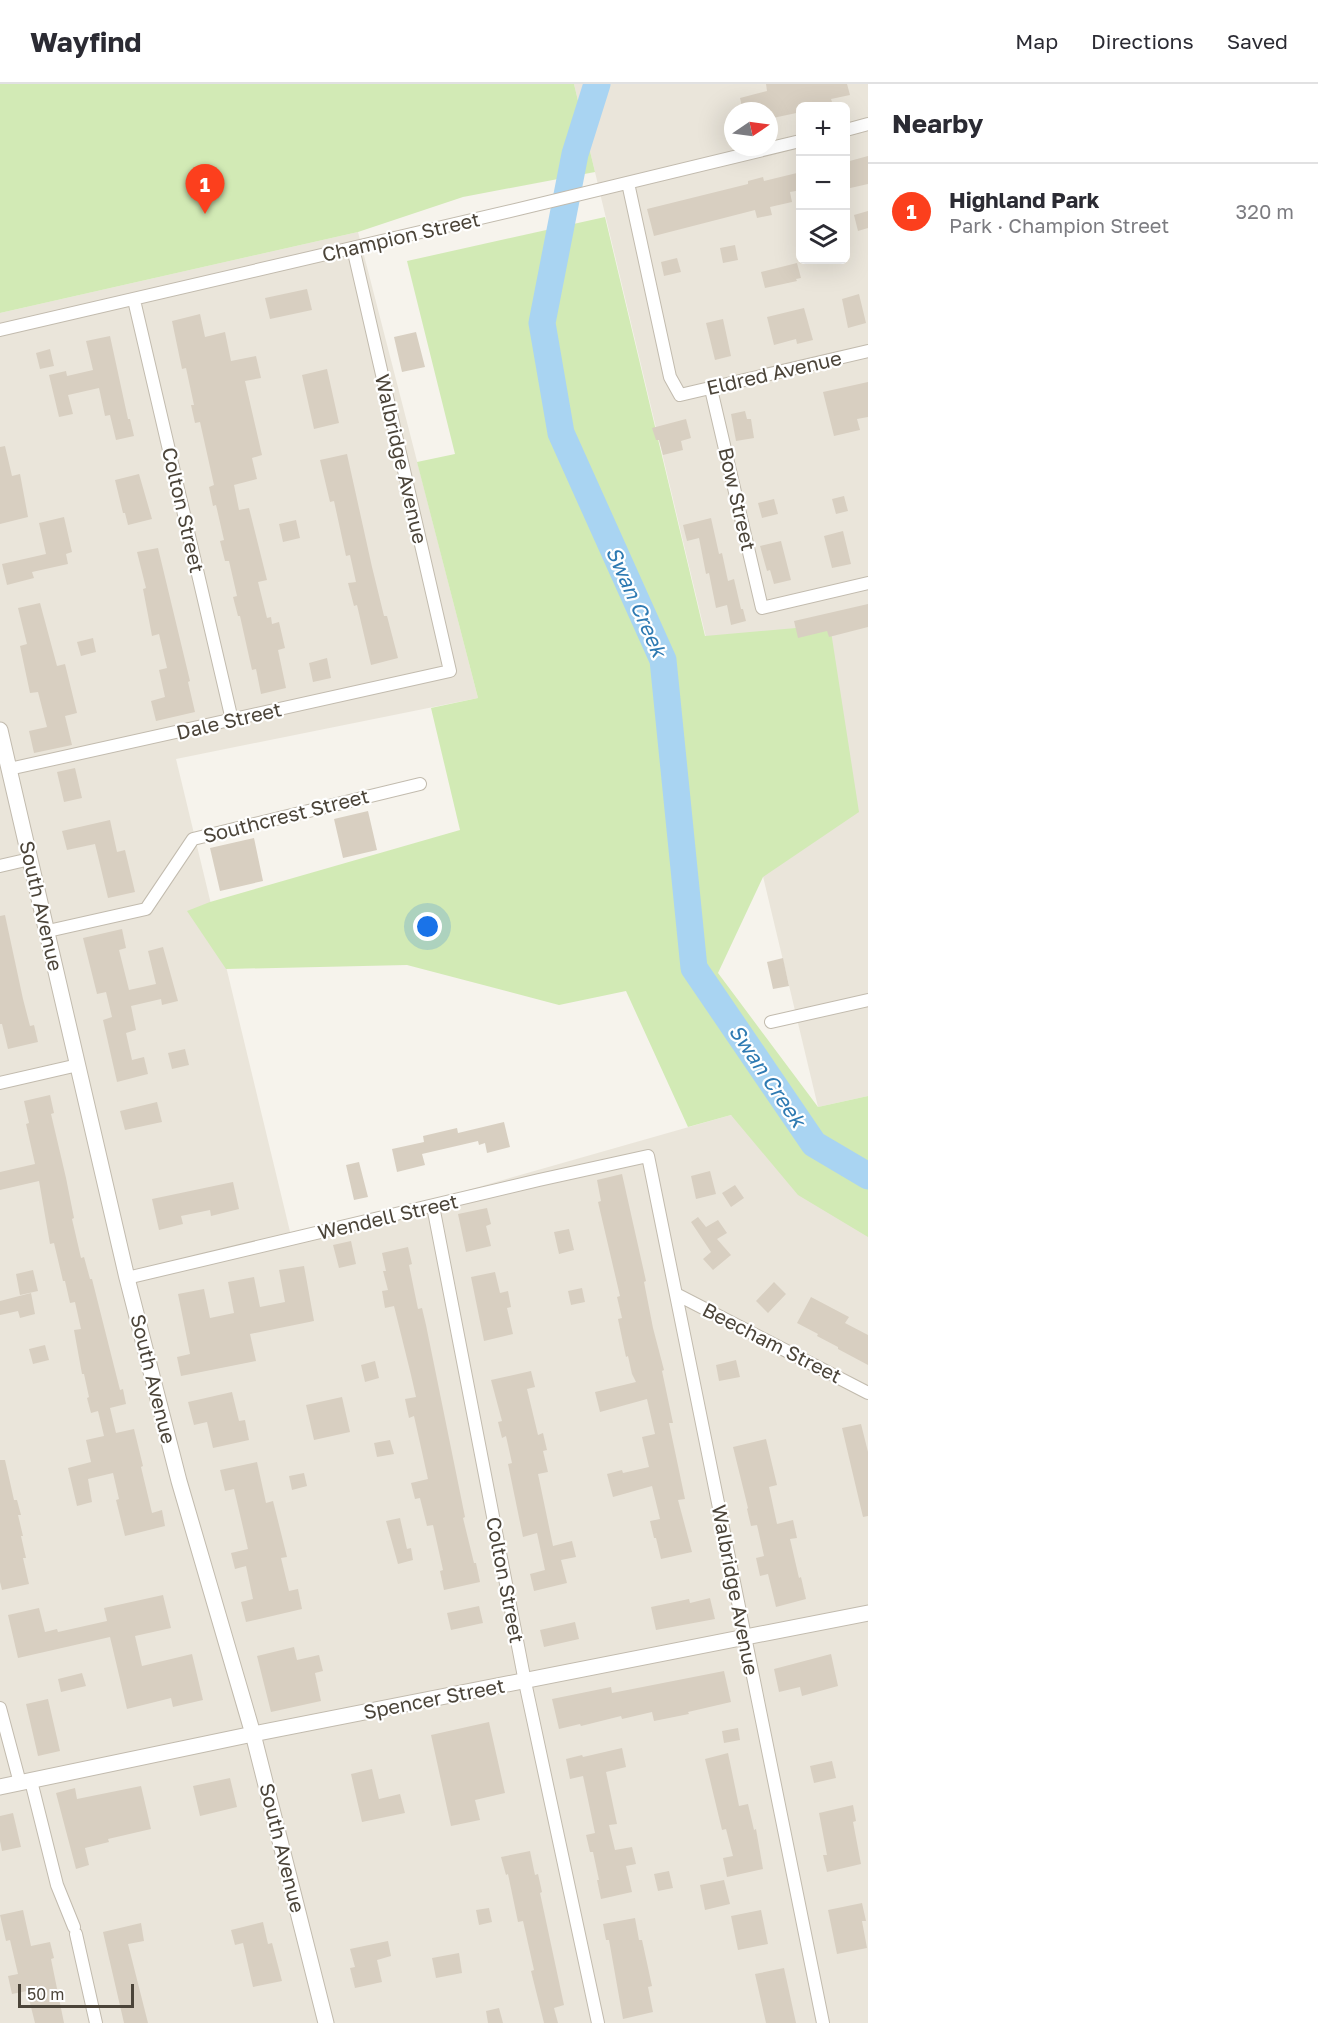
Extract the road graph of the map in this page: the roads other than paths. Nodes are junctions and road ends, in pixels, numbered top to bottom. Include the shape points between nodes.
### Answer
1 (868, 124) edge
2 (850, 129) edge
3 (796, 142) edge
4 (628, 183) junction
5 (353, 248) junction
6 (134, 300) junction
7 (0, 330) edge
8 (868, 351) edge
9 (711, 389) junction
10 (868, 584) edge
11 (450, 671) joint
12 (232, 720) junction
13 (0, 730) edge
14 (9, 769) junction
15 (420, 784) dead end
16 (30, 859) junction
17 (0, 866) edge
18 (48, 931) junction
19 (868, 1000) edge
20 (771, 1022) dead end
21 (78, 1065) junction
22 (0, 1083) edge
23 (648, 1156) joint
24 (434, 1206) junction
25 (127, 1278) junction
26 (676, 1294) junction
27 (868, 1393) edge
28 (868, 1613) edge
29 (744, 1637) junction
30 (525, 1682) junction
31 (0, 1708) edge
32 (253, 1734) junction
33 (26, 1782) junction
34 (0, 1787) edge
35 (96, 2023) edge
36 (326, 2023) edge
37 (598, 2023) edge
38 (823, 2023) edge

1 - 2 street
3 - 4 street, Champion Street
4 - 5 street, Champion Street
4 - 9 street, Eldred Avenue via 670,377 680,395
5 - 6 street, Champion Street
5 - 11 street, Walbridge Avenue
6 - 7 street, Champion Street
6 - 12 street, Colton Street
8 - 9 street, Eldred Avenue
9 - 10 street, Bow Street via 762,608
11 - 12 street, Dale Street
12 - 14 street, Dale Street
13 - 14 street, South Avenue
14 - 16 street, South Avenue
15 - 18 street, Southcrest Street via 193,839 146,909
16 - 17 street
16 - 18 street, South Avenue
18 - 21 street, South Avenue
19 - 20 street
21 - 22 street
21 - 25 street, South Avenue
23 - 24 street, Wendell Street
23 - 26 street, Walbridge Avenue
24 - 25 street, Wendell Street
24 - 30 street, Colton Street
25 - 32 street, South Avenue via 179,1481
26 - 27 street, Beecham Street
26 - 29 street, Walbridge Avenue
28 - 29 street, Spencer Street
29 - 30 street, Spencer Street
29 - 38 street, Walbridge Avenue
30 - 32 street, Spencer Street
30 - 37 street, Colton Street
31 - 33 street
32 - 33 street, Spencer Street
32 - 36 street, South Avenue
33 - 34 street, Spencer Street
33 - 35 street via 75,1931

